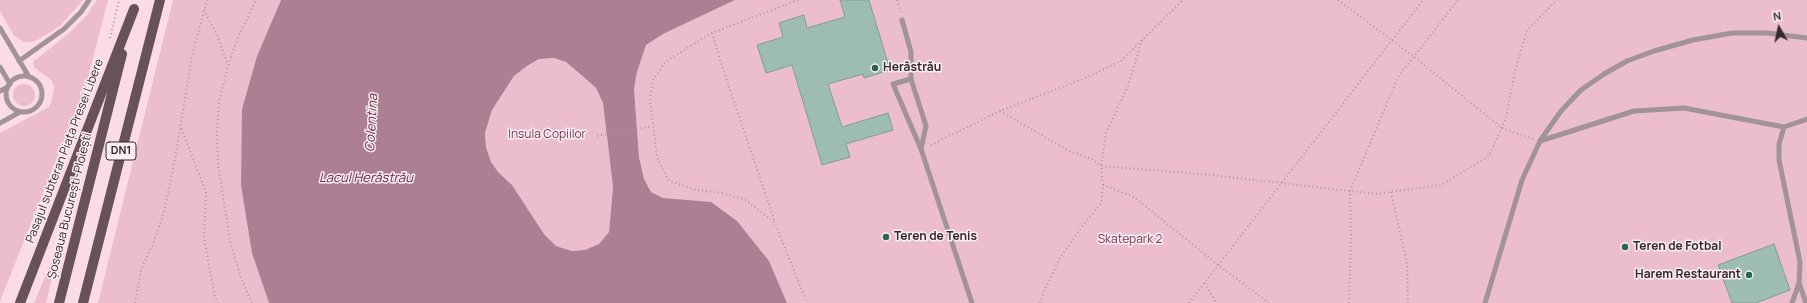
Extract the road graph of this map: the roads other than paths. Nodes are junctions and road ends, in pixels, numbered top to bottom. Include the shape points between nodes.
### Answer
1 (89, 0) edge
2 (160, 0) edge
3 (135, 5) edge
4 (902, 20) road end
5 (0, 28) edge
6 (1807, 38) edge
7 (19, 61) junction
8 (0, 67) edge
9 (29, 77) junction
10 (911, 79) junction
11 (9, 86) junction
12 (0, 91) edge
13 (20, 112) junction
14 (1807, 119) edge
15 (0, 123) edge
16 (1784, 127) junction
17 (1540, 142) junction
18 (921, 149) junction
19 (1799, 284) junction
20 (20, 303) edge
21 (59, 303) edge
22 (83, 303) edge
23 (972, 303) edge
24 (1485, 303) edge
25 (1792, 303) edge
26 (1806, 303) edge

1 - 7 lane via 64,29
2 - 22 main road, DN1
3 - 20 main road, Pasajul subteran Piața Presei Libere
3 - 21 main road, Șoseaua București-Ploiești / DN1
4 - 10 lane via 911,52
5 - 7 lane
6 - 17 lane via 1767,33 1732,33 1692,40 1627,61 1581,90 1561,111
7 - 9 lane
8 - 11 lane
9 - 11 lane via 18,78
9 - 13 lane via 40,86 41,100 34,109
10 - 18 lane via 926,126
10 - 18 lane via 893,84
11 - 12 lane
11 - 13 lane via 6,92 8,102
13 - 15 lane
14 - 16 lane
16 - 17 lane via 1684,108 1634,110
16 - 19 lane via 1779,144 1779,160 1800,262
17 - 24 lane via 1522,180
18 - 23 lane
19 - 25 lane
19 - 26 lane

